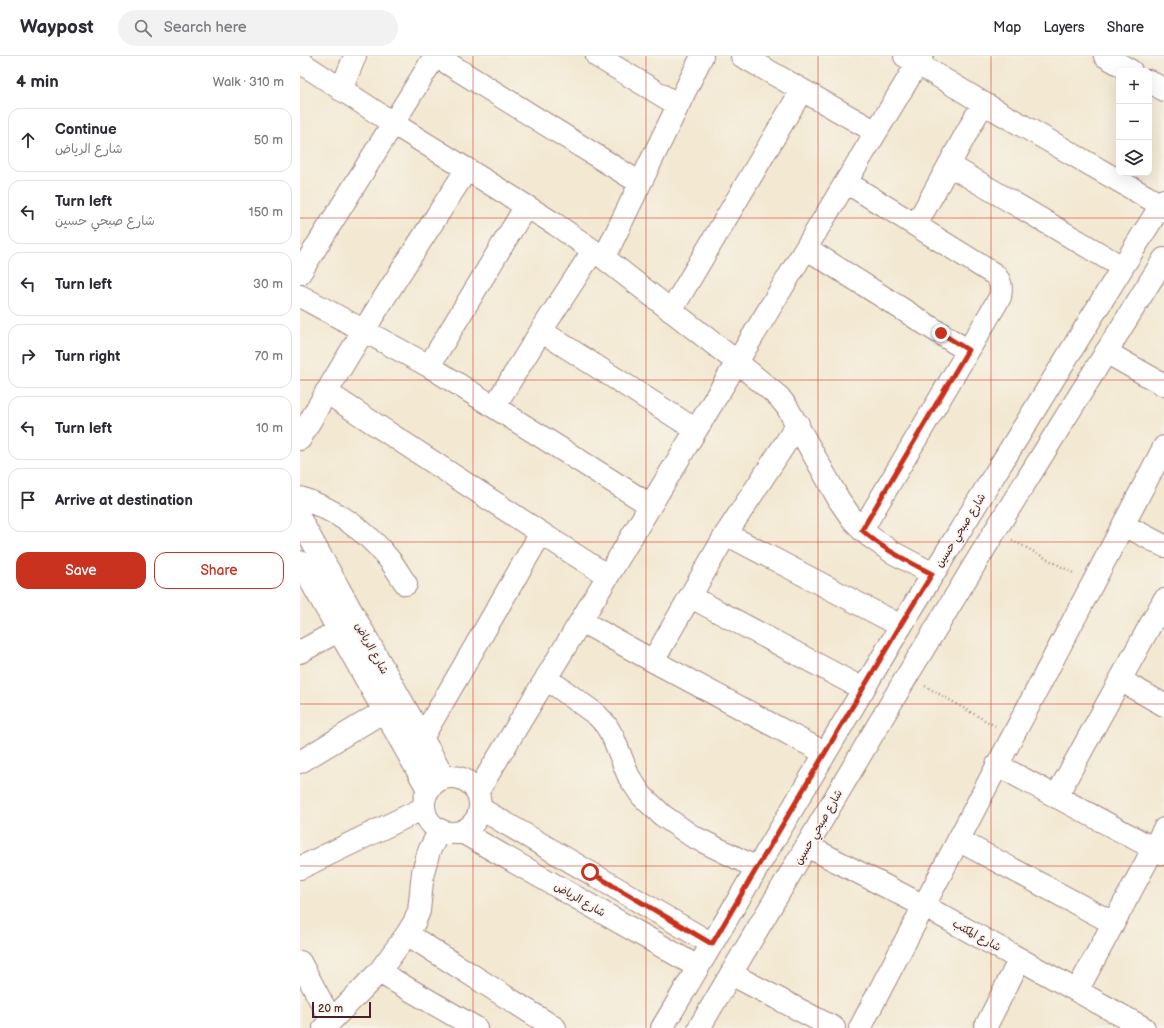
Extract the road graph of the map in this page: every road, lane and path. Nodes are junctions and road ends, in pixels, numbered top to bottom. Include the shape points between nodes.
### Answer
1 (355, 56) edge
2 (436, 56) edge
3 (597, 56) edge
4 (702, 56) edge
5 (742, 56) edge
6 (1105, 56) edge
7 (915, 58) edge
8 (300, 62) edge
9 (1126, 68) edge
10 (1152, 83) edge
11 (341, 90) junction
12 (802, 90) junction
13 (1164, 90) edge
14 (983, 103) junction
15 (678, 105) junction
16 (394, 124) junction
17 (876, 132) junction
18 (949, 165) junction
19 (467, 169) junction
20 (846, 182) junction
21 (640, 184) junction
22 (1162, 202) edge
23 (526, 206) junction
24 (916, 225) junction
25 (806, 248) junction
26 (599, 255) junction
27 (1164, 258) edge
28 (1122, 268) junction
29 (300, 273) edge
30 (300, 296) edge
31 (671, 311) junction
32 (364, 330) junction
33 (541, 331) junction
34 (968, 350) junction
35 (1106, 352) junction
36 (737, 362) junction
37 (429, 366) junction
38 (1164, 385) edge
39 (326, 392) junction
40 (494, 407) junction
41 (798, 424) junction
42 (696, 430) junction
43 (300, 439) edge
44 (1161, 462) edge
45 (300, 498) edge
46 (650, 505) junction
47 (300, 519) edge
48 (1124, 524) junction
49 (862, 530) junction
50 (995, 531) junction
51 (541, 533) junction
52 (726, 534) junction
53 (1164, 546) edge
54 (300, 562) edge
55 (932, 574) junction
56 (608, 576) junction
57 (406, 584) dead end
58 (1092, 584) junction
59 (691, 597) junction
60 (1164, 600) edge
61 (581, 621) junction
62 (347, 626) junction
63 (900, 626) junction
64 (300, 652) edge
65 (653, 661) junction
66 (907, 676) junction
67 (546, 678) junction
68 (1120, 680) junction
69 (863, 689) junction
70 (1164, 705) edge
71 (384, 711) junction
72 (1013, 736) junction
73 (422, 738) junction
74 (825, 753) junction
75 (300, 762) edge
76 (998, 766) junction
77 (432, 791) junction
78 (1056, 796) junction
79 (479, 800) junction
80 (1164, 829) edge
81 (440, 830) junction
82 (462, 832) junction
83 (958, 840) junction
84 (807, 846) junction
85 (1159, 852) edge
86 (300, 868) edge
87 (757, 868) junction
88 (924, 906) junction
89 (1113, 923) junction
90 (407, 934) junction
91 (712, 944) junction
92 (1020, 960) junction
93 (698, 967) junction
94 (378, 972) junction
95 (303, 974) edge
96 (731, 974) junction
97 (1077, 991) junction
98 (328, 1024) edge
99 (476, 1028) edge
100 (555, 1028) edge
101 (662, 1028) edge
102 (699, 1028) edge
103 (834, 1028) edge
104 (860, 1028) edge
105 (985, 1028) edge
106 (1144, 1028) edge

1 - 11 street
2 - 16 street
2 - 21 street
3 - 15 street
4 - 15 street
5 - 12 street
6 - 9 street
7 - 14 street
7 - 17 street
8 - 11 street
10 - 13 street
11 - 16 street
12 - 17 street
12 - 31 street
14 - 18 street
14 - 22 street
15 - 21 street
16 - 19 street
16 - 29 street
17 - 20 street
18 - 24 street
18 - 28 street
19 - 23 street
19 - 32 street
20 - 24 street
20 - 25 street
21 - 26 street
22 - 28 street, شارع صبحي حسين
23 - 26 street
23 - 37 street
24 - 34 street via 999,279 1000,297
25 - 34 street
25 - 36 street
26 - 31 street
26 - 33 street
27 - 35 street, شارع صبحي حسين
28 - 55 street, شارع صبحي حسين
30 - 32 street
31 - 36 street
32 - 37 street
32 - 39 street
33 - 40 street
33 - 42 street
34 - 49 street
35 - 38 street
35 - 50 street, شارع صبحي حسين
36 - 41 street via 779,397
36 - 42 street
37 - 40 street
39 - 43 street
39 - 51 street
40 - 46 street
41 - 49 street via 839,500
41 - 52 street
42 - 46 street
44 - 48 street
45 - 57 street via 342,517 367,536 388,558
46 - 56 street
47 - 62 street, شارع الرياض
48 - 53 street
48 - 58 street
49 - 55 street via 892,552
50 - 58 path
50 - 66 street, شارع صبحي حسين
51 - 56 street
51 - 73 street
52 - 59 street
52 - 63 street
54 - 62 street, شارع الرياض
55 - 63 street, شارع صبحي حسين
56 - 61 street
58 - 72 street
59 - 65 street
59 - 69 street
60 - 68 street
61 - 65 street
61 - 67 street
62 - 64 street
62 - 71 street, شارع الرياض
62 - 73 street, شارع الرياض
63 - 69 street, شارع صبحي حسين
65 - 74 street
66 - 72 path
66 - 84 street, شارع صبحي حسين
67 - 79 street
67 - 87 street via 606,724 629,777 642,796 662,815 692,836
68 - 70 street
68 - 78 street
69 - 74 street, شارع صبحي حسين
71 - 75 street
71 - 77 street, شارع الرياض
72 - 76 street
73 - 77 street, شارع الرياض
74 - 87 street, شارع صبحي حسين
76 - 78 street
76 - 83 street
77 - 79 street via 454,776 472,783
77 - 81 street via 426,817
77 - 86 street
78 - 85 street
79 - 82 street via 478,818 471,827
79 - 91 street
80 - 85 street
81 - 82 street via 447,833
81 - 90 street via 429,851 423,872 419,911
82 - 93 street, شارع الرياض
83 - 88 street
83 - 89 street
84 - 88 street, شارع المكتب
84 - 96 street, شارع صبحي حسين
85 - 89 street
87 - 91 street, شارع صبحي حسين
88 - 92 street, شارع المكتب
88 - 104 street
89 - 97 street
90 - 94 street
90 - 100 street
91 - 93 street, شارع صبحي حسين
92 - 97 street, شارع المكتب
92 - 105 street
93 - 101 street, شارع صبحي حسين
94 - 98 street
94 - 99 street
95 - 98 street
96 - 102 street, شارع صبحي حسين
96 - 103 street
97 - 106 street, شارع المكتب

